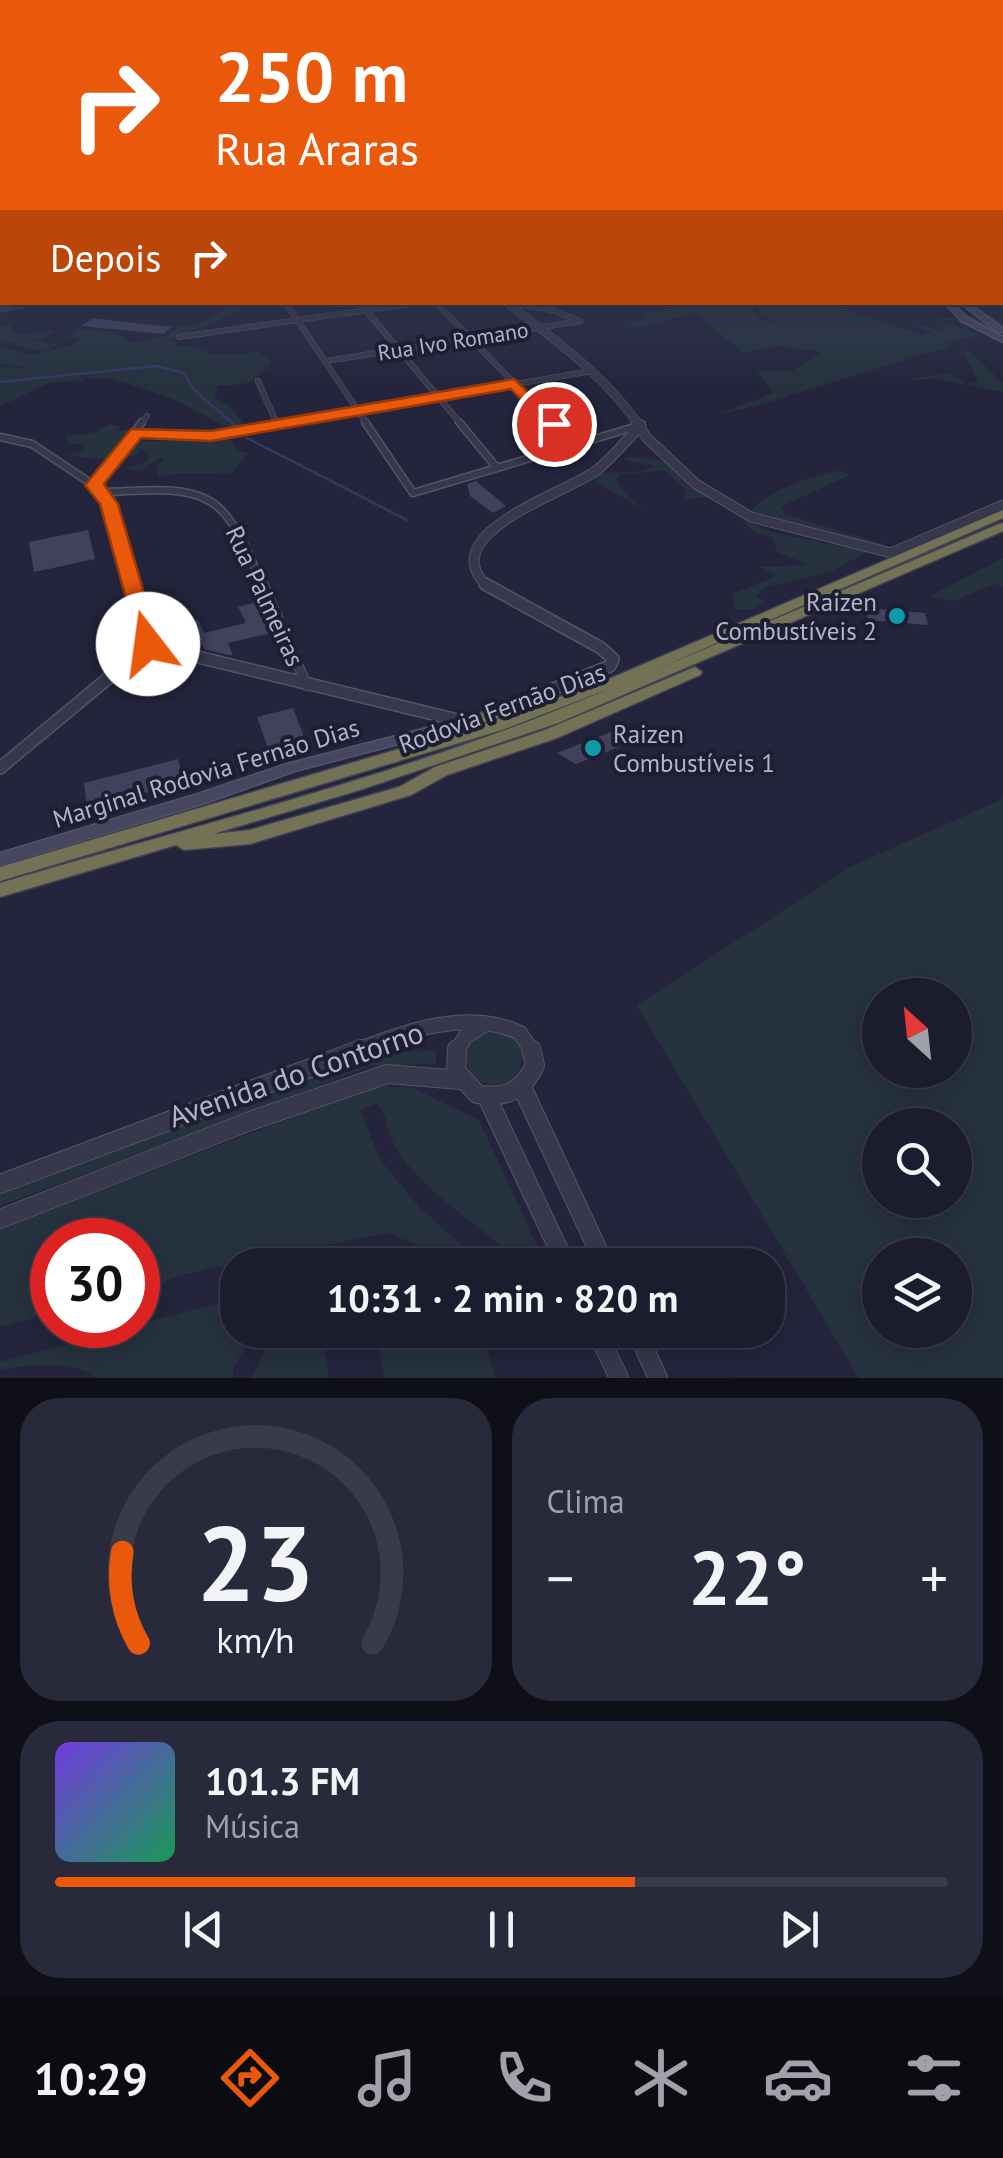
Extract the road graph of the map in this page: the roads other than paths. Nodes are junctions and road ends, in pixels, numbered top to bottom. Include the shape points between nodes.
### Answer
1 (287, 305) edge
2 (361, 305) edge
3 (402, 305) edge
4 (438, 305) edge
5 (512, 305) edge
6 (526, 305) edge
7 (950, 305) edge
8 (966, 305) edge
9 (365, 310) junction
10 (297, 319) junction
11 (580, 321) joint
12 (539, 328) junction
13 (1003, 331) edge
14 (179, 337) dead end
15 (469, 338) junction
16 (1003, 340) edge
17 (398, 350) junction
18 (326, 360) junction
19 (592, 371) junction
20 (258, 381) dead end
21 (514, 384) junction
22 (438, 397) junction
23 (359, 411) junction
24 (147, 416) dead end
25 (277, 425) junction
26 (641, 426) junction
27 (137, 432) junction
28 (0, 437) edge
29 (574, 445) junction
30 (497, 468) junction
31 (94, 485) junction
32 (104, 492) junction
33 (1003, 505) edge
34 (1003, 514) edge
35 (1003, 527) edge
36 (891, 553) junction
37 (933, 558) junction
38 (865, 574) junction
39 (724, 633) junction
40 (148, 644) junction
41 (308, 686) junction
42 (484, 717) junction
43 (466, 722) junction
44 (0, 768) edge
45 (0, 858) edge
46 (94, 863) junction
47 (0, 874) edge
48 (0, 890) edge
49 (484, 1024) junction
50 (460, 1080) junction
51 (522, 1087) junction
52 (487, 1096) junction
53 (0, 1184) edge
54 (0, 1219) edge
55 (558, 1248) edge
56 (597, 1248) edge
57 (605, 1348) edge
58 (644, 1348) edge
59 (619, 1378) edge
60 (658, 1378) edge

1 - 10 street
2 - 9 street
3 - 9 street
4 - 15 street
5 - 12 street
6 - 11 street
7 - 16 main road
8 - 13 main road
9 - 10 street
9 - 17 street
10 - 14 street
10 - 18 street
11 - 12 street, Rua Ivo Romano
12 - 15 street, Rua Ivo Romano
12 - 19 street
15 - 17 street, Rua Ivo Romano
15 - 21 street
17 - 18 street, Rua Ivo Romano
17 - 22 street
18 - 23 street
19 - 21 street
19 - 26 street
20 - 25 street
21 - 22 street
21 - 29 street
22 - 23 street
22 - 30 street
23 - 25 street
23 - 30 street via 413,493
24 - 27 street
25 - 27 street via 211,436
26 - 29 street
26 - 36 street via 688,477 737,512
26 - 42 street via 595,472 512,513 473,562 486,586 601,648 613,661
27 - 31 street
28 - 31 street via 32,444
29 - 30 street
31 - 32 street
32 - 40 street
32 - 41 street, Rua Palmeiras via 182,491 226,514
33 - 36 street
34 - 38 highway, Rodovia Fernão Dias
35 - 37 highway, Rodovia Fernão Dias
36 - 38 highway
37 - 46 highway, Rodovia Fernão Dias via 553,719
37 - 46 highway via 602,713 441,771 405,791 250,838 183,842
38 - 39 highway, Rodovia Fernão Dias
39 - 42 highway
39 - 47 highway, Rodovia Fernão Dias via 496,726
40 - 41 street
40 - 44 street
41 - 43 street
42 - 43 main road, Marginal Rodovia Fernão Dias
43 - 45 main road, Marginal Rodovia Fernão Dias via 292,766
46 - 48 highway, Rodovia Fernão Dias
49 - 50 street via 456,1048
49 - 51 street, Avenida do Contorno via 510,1026 530,1042 535,1065
49 - 53 street, Avenida do Contorno via 406,1032
50 - 52 street
50 - 54 street, Avenida do Contorno via 387,1074
51 - 52 street
51 - 56 street
52 - 55 street
57 - 59 street
58 - 60 street

